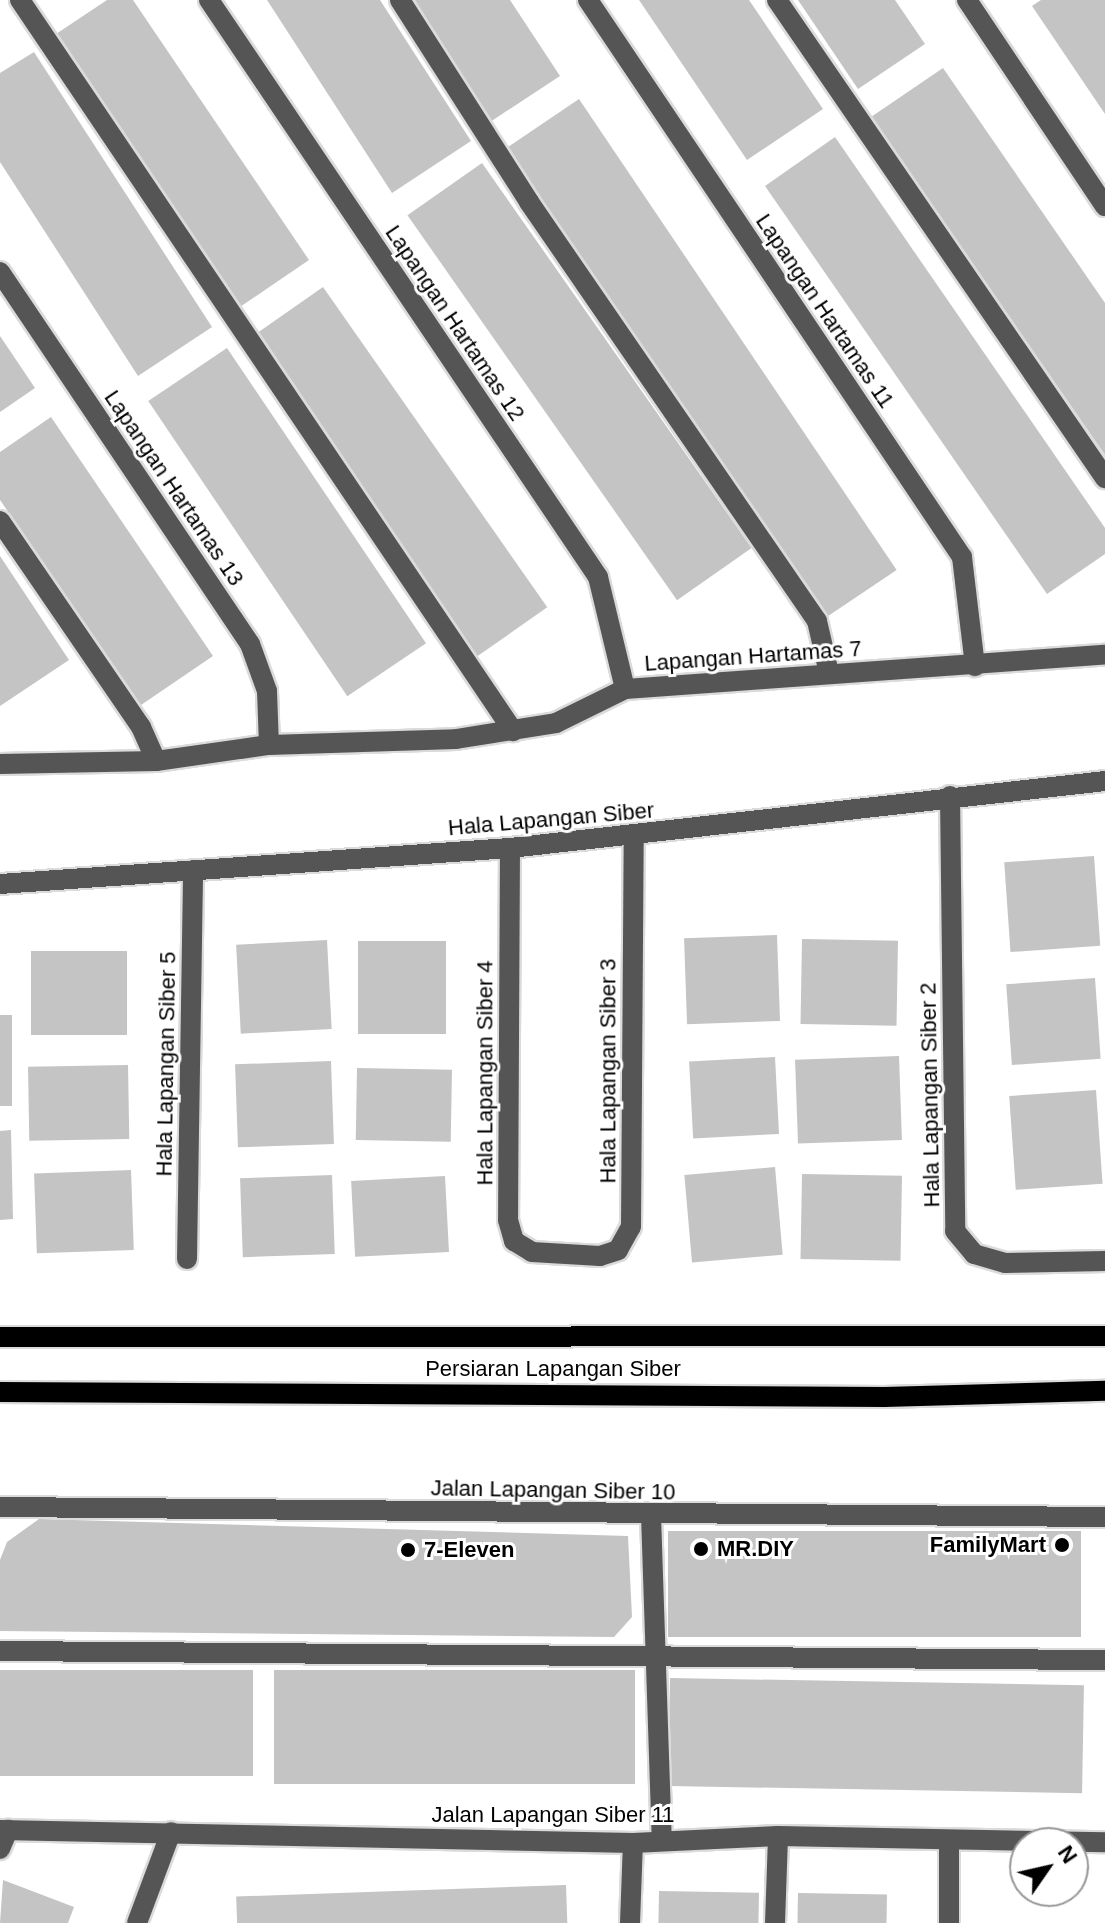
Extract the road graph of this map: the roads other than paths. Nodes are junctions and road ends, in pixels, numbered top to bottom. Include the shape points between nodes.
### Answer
1 (20, 0) edge
2 (209, 0) edge
3 (400, 0) edge
4 (588, 0) edge
5 (777, 0) edge
6 (967, 0) edge
7 (1105, 206) edge
8 (0, 272) edge
9 (1105, 478) edge
10 (0, 521) edge
11 (1105, 655) edge
12 (975, 666) junction
13 (829, 673) junction
14 (625, 689) junction
15 (513, 731) junction
16 (269, 745) junction
17 (156, 761) junction
18 (0, 764) edge
19 (1105, 781) edge
20 (950, 796) junction
21 (634, 836) junction
22 (510, 848) junction
23 (193, 870) junction
24 (0, 884) edge
25 (567, 1258) joint
26 (187, 1259) dead end
27 (1105, 1261) edge
28 (1105, 1336) edge
29 (0, 1337) edge
30 (1105, 1391) edge
31 (0, 1392) edge
32 (0, 1507) edge
33 (651, 1515) junction
34 (1105, 1517) edge
35 (0, 1651) edge
36 (1105, 1660) edge
37 (654, 1661) junction
38 (171, 1832) junction
39 (3, 1836) edge
40 (778, 1836) junction
41 (662, 1841) junction
42 (949, 1842) junction
43 (1105, 1842) edge
44 (633, 1843) junction
45 (137, 1923) edge
46 (630, 1923) edge
47 (775, 1923) edge
48 (949, 1923) edge

1 - 15 street
2 - 14 street, Lapangan Hartamas 12 via 598,577
3 - 13 street via 529,202 817,621
4 - 12 street, Lapangan Hartamas 11 via 962,557
5 - 9 street
6 - 7 street
8 - 16 street, Lapangan Hartamas 13 via 250,644 267,691
10 - 17 street via 141,727
11 - 12 street, Lapangan Hartamas 7
12 - 13 street, Lapangan Hartamas 7
13 - 14 street, Lapangan Hartamas 7
14 - 15 street, Lapangan Hartamas 7 via 556,723
15 - 16 street, Lapangan Hartamas 7
16 - 17 street, Lapangan Hartamas 7
17 - 18 street, Lapangan Hartamas 7
19 - 20 street, Hala Lapangan Siber
20 - 21 street, Hala Lapangan Siber
20 - 27 street, Hala Lapangan Siber 2 via 955,1231 974,1254 1005,1263
21 - 22 street, Hala Lapangan Siber
21 - 25 street, Hala Lapangan Siber 3 via 631,1227 618,1250
22 - 23 street, Hala Lapangan Siber
22 - 25 street, Hala Lapangan Siber 4 via 508,1220 514,1241 532,1252
23 - 24 street, Hala Lapangan Siber
23 - 26 street, Hala Lapangan Siber 5
28 - 29 main road, Persiaran Lapangan Siber
30 - 31 main road, Persiaran Lapangan Siber via 884,1397
32 - 33 street, Jalan Lapangan Siber 10
33 - 34 street, Jalan Lapangan Siber 10
33 - 37 street
35 - 37 street
36 - 37 street
37 - 41 street
38 - 39 street, Jalan Lapangan Siber 11
38 - 44 street, Jalan Lapangan Siber 11
38 - 45 street
40 - 41 street, Jalan Lapangan Siber 11
40 - 42 street, Jalan Lapangan Siber 11
40 - 47 street
41 - 44 street, Jalan Lapangan Siber 11
42 - 43 street, Jalan Lapangan Siber 11
42 - 48 street
44 - 46 street

